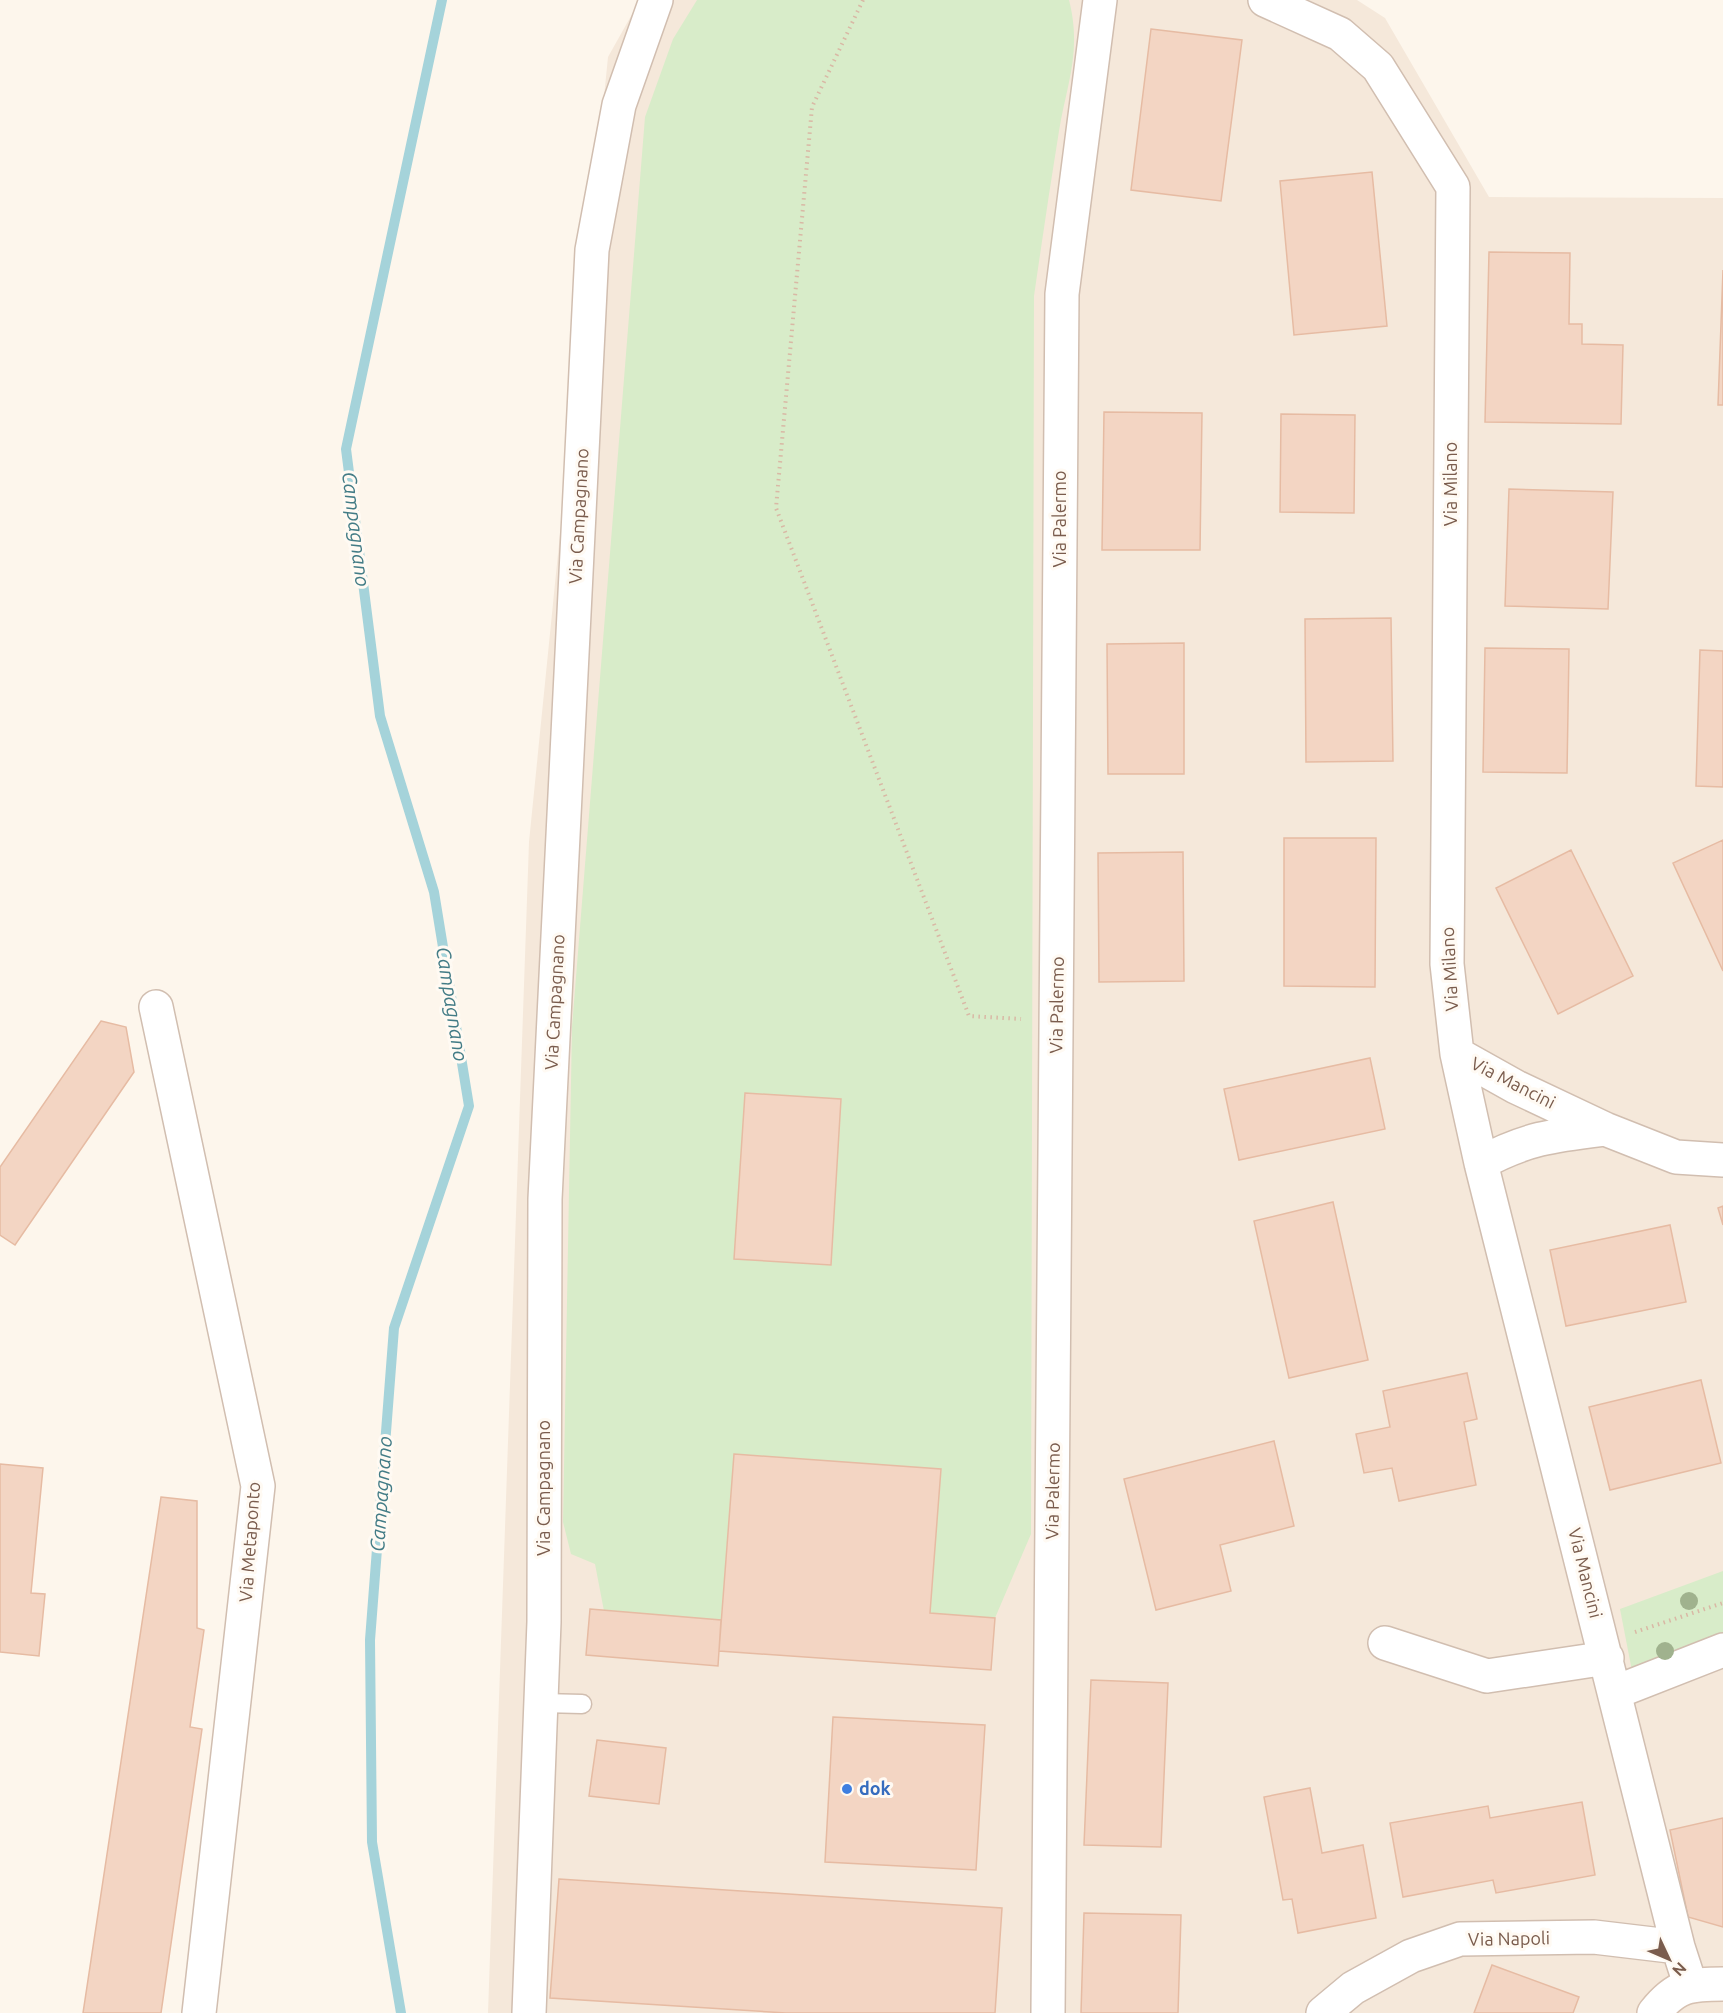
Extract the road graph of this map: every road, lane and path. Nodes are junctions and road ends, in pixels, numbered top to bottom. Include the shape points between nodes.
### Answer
1 (656, 0) edge
2 (863, 0) edge
3 (1100, 0) edge
4 (1270, 1) edge
5 (156, 1007) dead end
6 (1023, 1019) dead end
7 (1457, 1054) junction
8 (1605, 1129) junction
9 (1723, 1160) edge
10 (1481, 1162) junction
11 (1723, 1603) edge
12 (1385, 1643) dead end
13 (1615, 1647) junction
14 (1723, 1650) edge
15 (1616, 1692) junction
16 (542, 1703) junction
17 (582, 1704) dead end
18 (1678, 1947) junction
19 (1690, 1984) junction
20 (1723, 1984) edge
21 (199, 2013) edge
22 (528, 2013) edge
23 (1048, 2013) edge
24 (1323, 2013) edge
25 (1654, 2013) edge

1 - 16 street, Via Campagnano via 618,105 592,250 545,1199
2 - 6 path via 813,106 776,508 969,1016
3 - 23 street, Via Palermo via 1062,294
4 - 7 street, Via Milano via 1340,34 1378,67 1453,188 1447,964
5 - 21 street, Via Metaponto via 258,1486
7 - 8 street, Via Mancini
7 - 10 street, Via Mancini
8 - 9 street, Via Mancini via 1676,1157
8 - 10 street, Via Mancini via 1542,1137
10 - 13 street, Via Mancini
11 - 13 path
12 - 13 street via 1487,1676
13 - 15 street, Via Mancini
14 - 15 street
15 - 18 street, Via Mancini
16 - 17 lane
16 - 22 street, Via Campagnano
18 - 19 street, Via Mancini
18 - 24 street, Via Napoli via 1594,1937 1460,1939 1411,1956 1353,1988
19 - 20 street
19 - 25 street via 1666,1998

